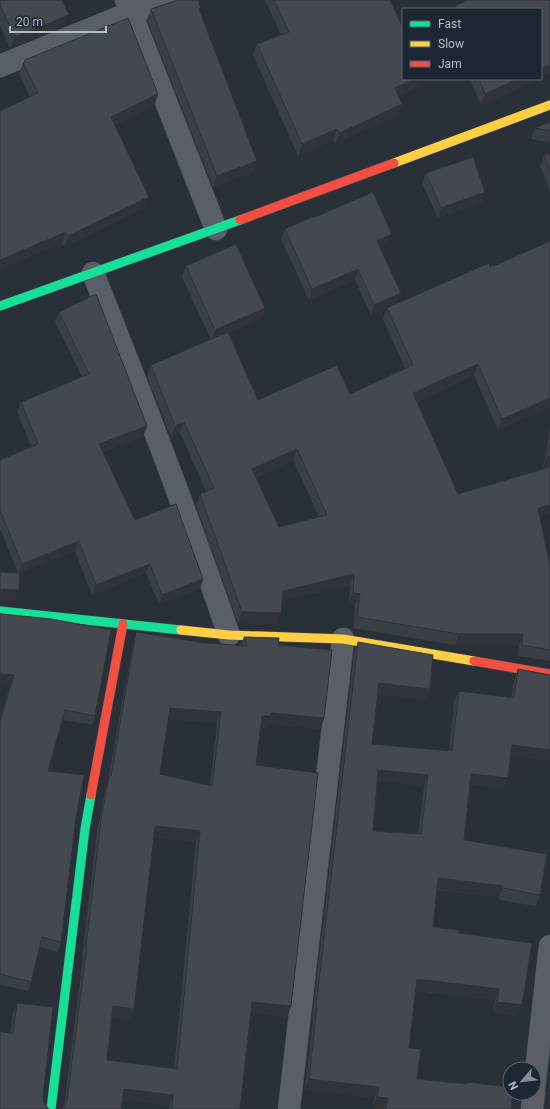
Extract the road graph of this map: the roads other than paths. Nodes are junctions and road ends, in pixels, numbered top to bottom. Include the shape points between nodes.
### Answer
1 (169, 0) edge
2 (128, 7) edge
3 (0, 66) edge
4 (550, 105) edge
5 (216, 229) junction
6 (93, 273) junction
7 (0, 306) edge
8 (0, 611) edge
9 (123, 624) junction
10 (229, 635) junction
11 (343, 639) junction
12 (550, 674) edge
13 (550, 946) edge
14 (548, 982) edge
15 (538, 1061) edge
16 (51, 1109) edge
17 (289, 1109) edge

1 - 2 street
2 - 3 street
2 - 5 street
4 - 5 street
5 - 6 street
6 - 7 street
6 - 10 street via 143,398
8 - 9 street
9 - 10 street
9 - 16 street via 85,829
10 - 11 street
11 - 12 street
11 - 17 street
13 - 14 street
14 - 15 street

